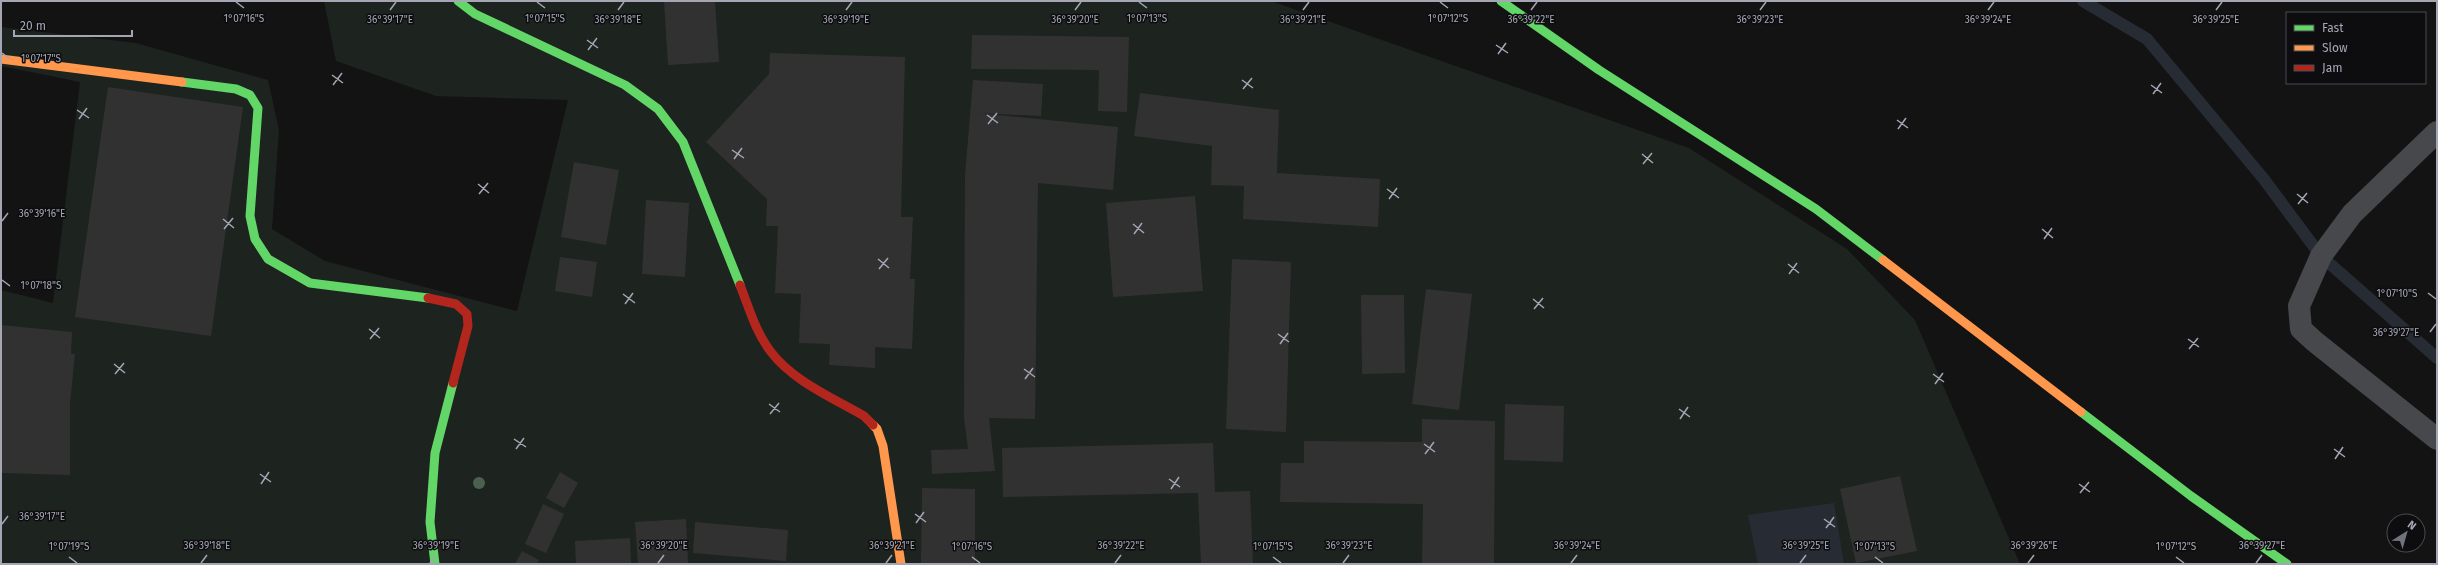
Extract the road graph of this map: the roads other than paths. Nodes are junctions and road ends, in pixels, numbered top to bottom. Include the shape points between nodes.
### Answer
1 (458, 1) edge
2 (1500, 1) edge
3 (1, 59) edge
4 (2437, 132) edge
5 (2437, 439) edge
6 (435, 564) edge
7 (902, 564) edge
8 (2287, 564) edge

1 - 7 street via 475,14 625,85 658,109 683,142 761,337 771,353 793,374 864,416 876,429 883,446
2 - 8 street via 1599,70 1816,209 2191,496
3 - 6 street via 236,89 250,96 258,108 250,216 255,239 268,259 310,283 440,300 456,304 467,314 468,326 435,453 430,522
4 - 5 street via 2352,214 2321,256 2299,306 2301,329

